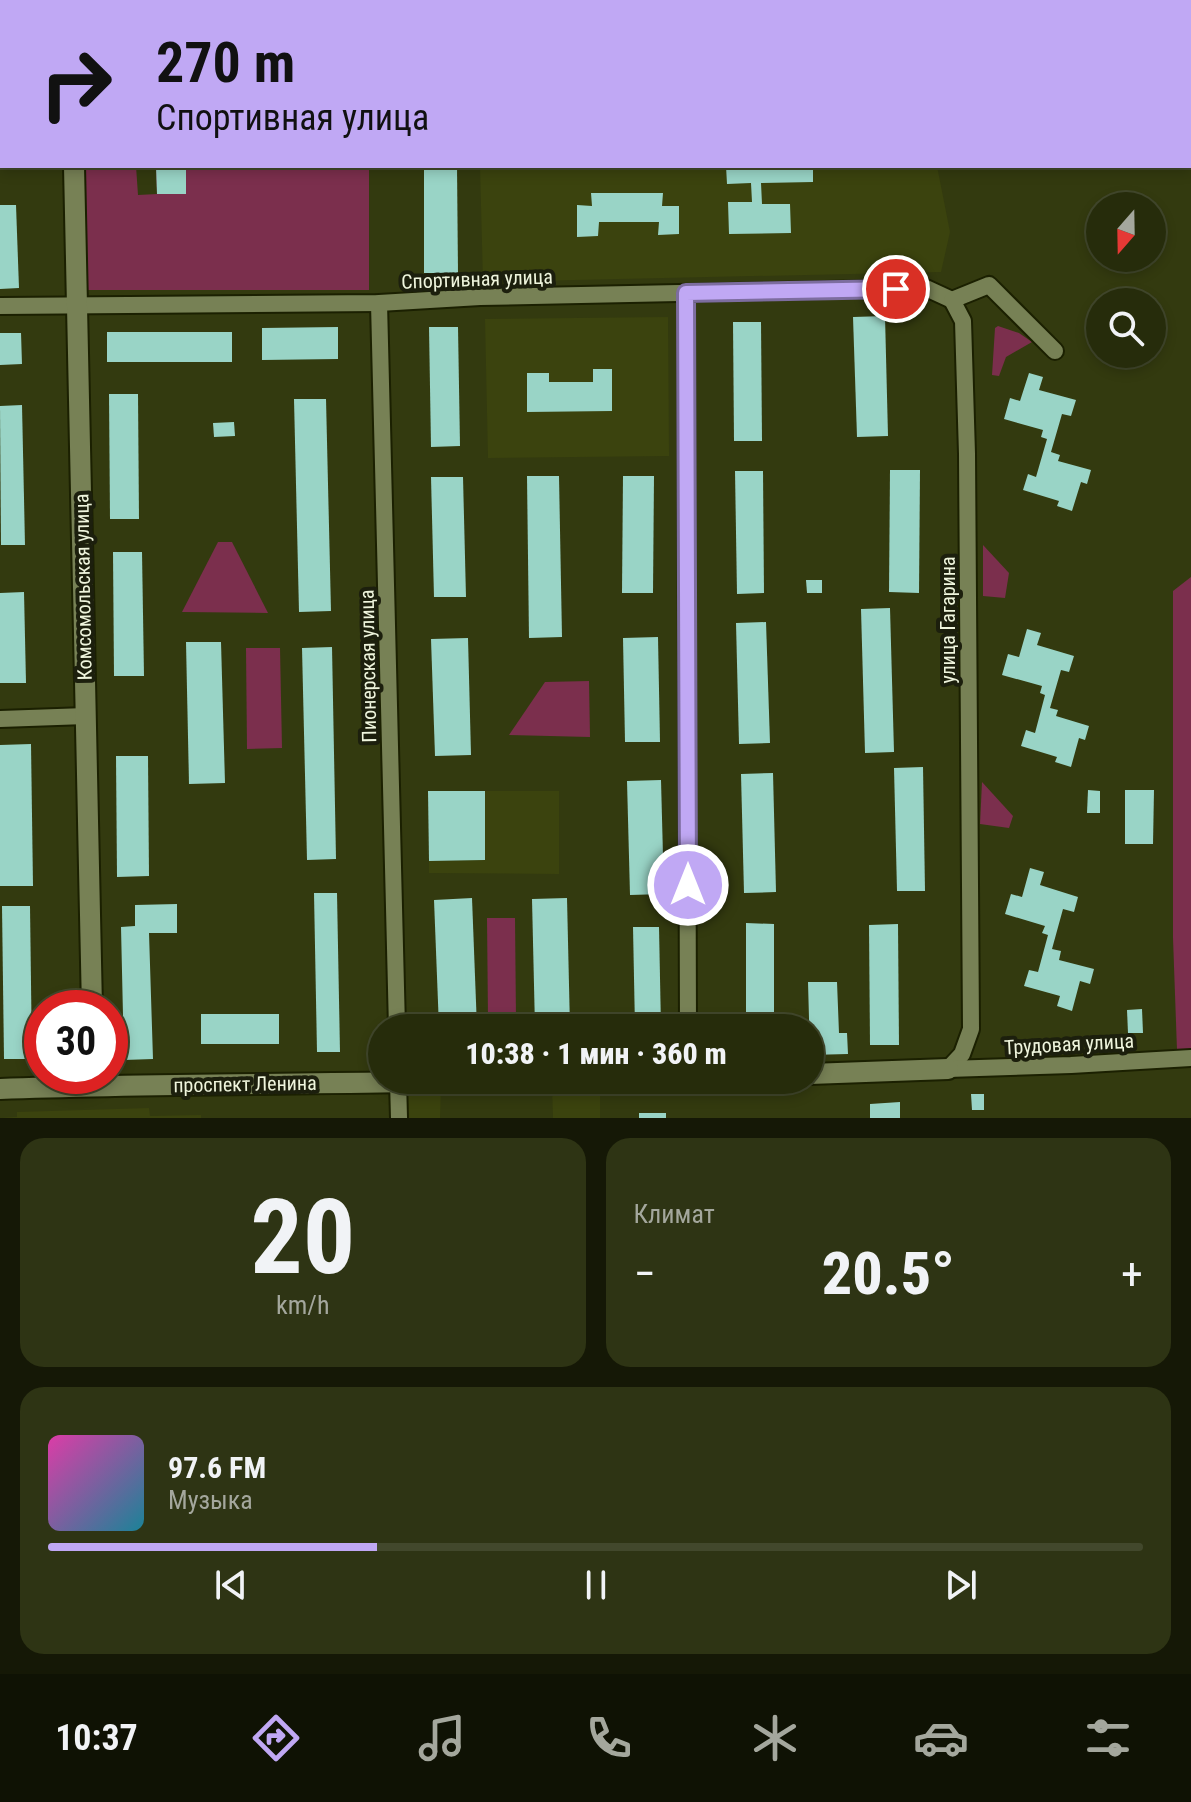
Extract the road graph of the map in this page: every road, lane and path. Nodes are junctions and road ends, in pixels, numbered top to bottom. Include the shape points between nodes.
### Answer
1 (74, 168) edge
2 (686, 293) junction
3 (952, 300) junction
4 (379, 303) junction
5 (77, 304) junction
6 (0, 306) edge
7 (1055, 351) dead end
8 (86, 716) junction
9 (0, 719) edge
10 (92, 990) edge
11 (397, 1014) edge
12 (688, 1014) edge
13 (1191, 1058) edge
14 (948, 1069) junction
15 (824, 1073) edge
16 (128, 1081) edge
17 (368, 1081) edge
18 (24, 1087) edge
19 (0, 1089) edge
20 (398, 1094) edge
21 (399, 1118) edge

1 - 5 street, Комсомольская улица
2 - 3 street, Спортивная улица via 926,288
2 - 4 street, Спортивная улица
2 - 12 street
3 - 7 street via 989,285
3 - 14 street, улица Гагарина via 963,321 967,454 971,1029 962,1054
4 - 5 street, Спортивная улица
4 - 11 street, Пионерская улица
5 - 6 street, Спортивная улица
5 - 8 street, Комсомольская улица
8 - 9 street
8 - 10 street, Комсомольская улица
13 - 14 street, Трудовая улица
14 - 15 street
16 - 17 street, проспект Ленина
18 - 19 street, проспект Ленина
20 - 21 street

